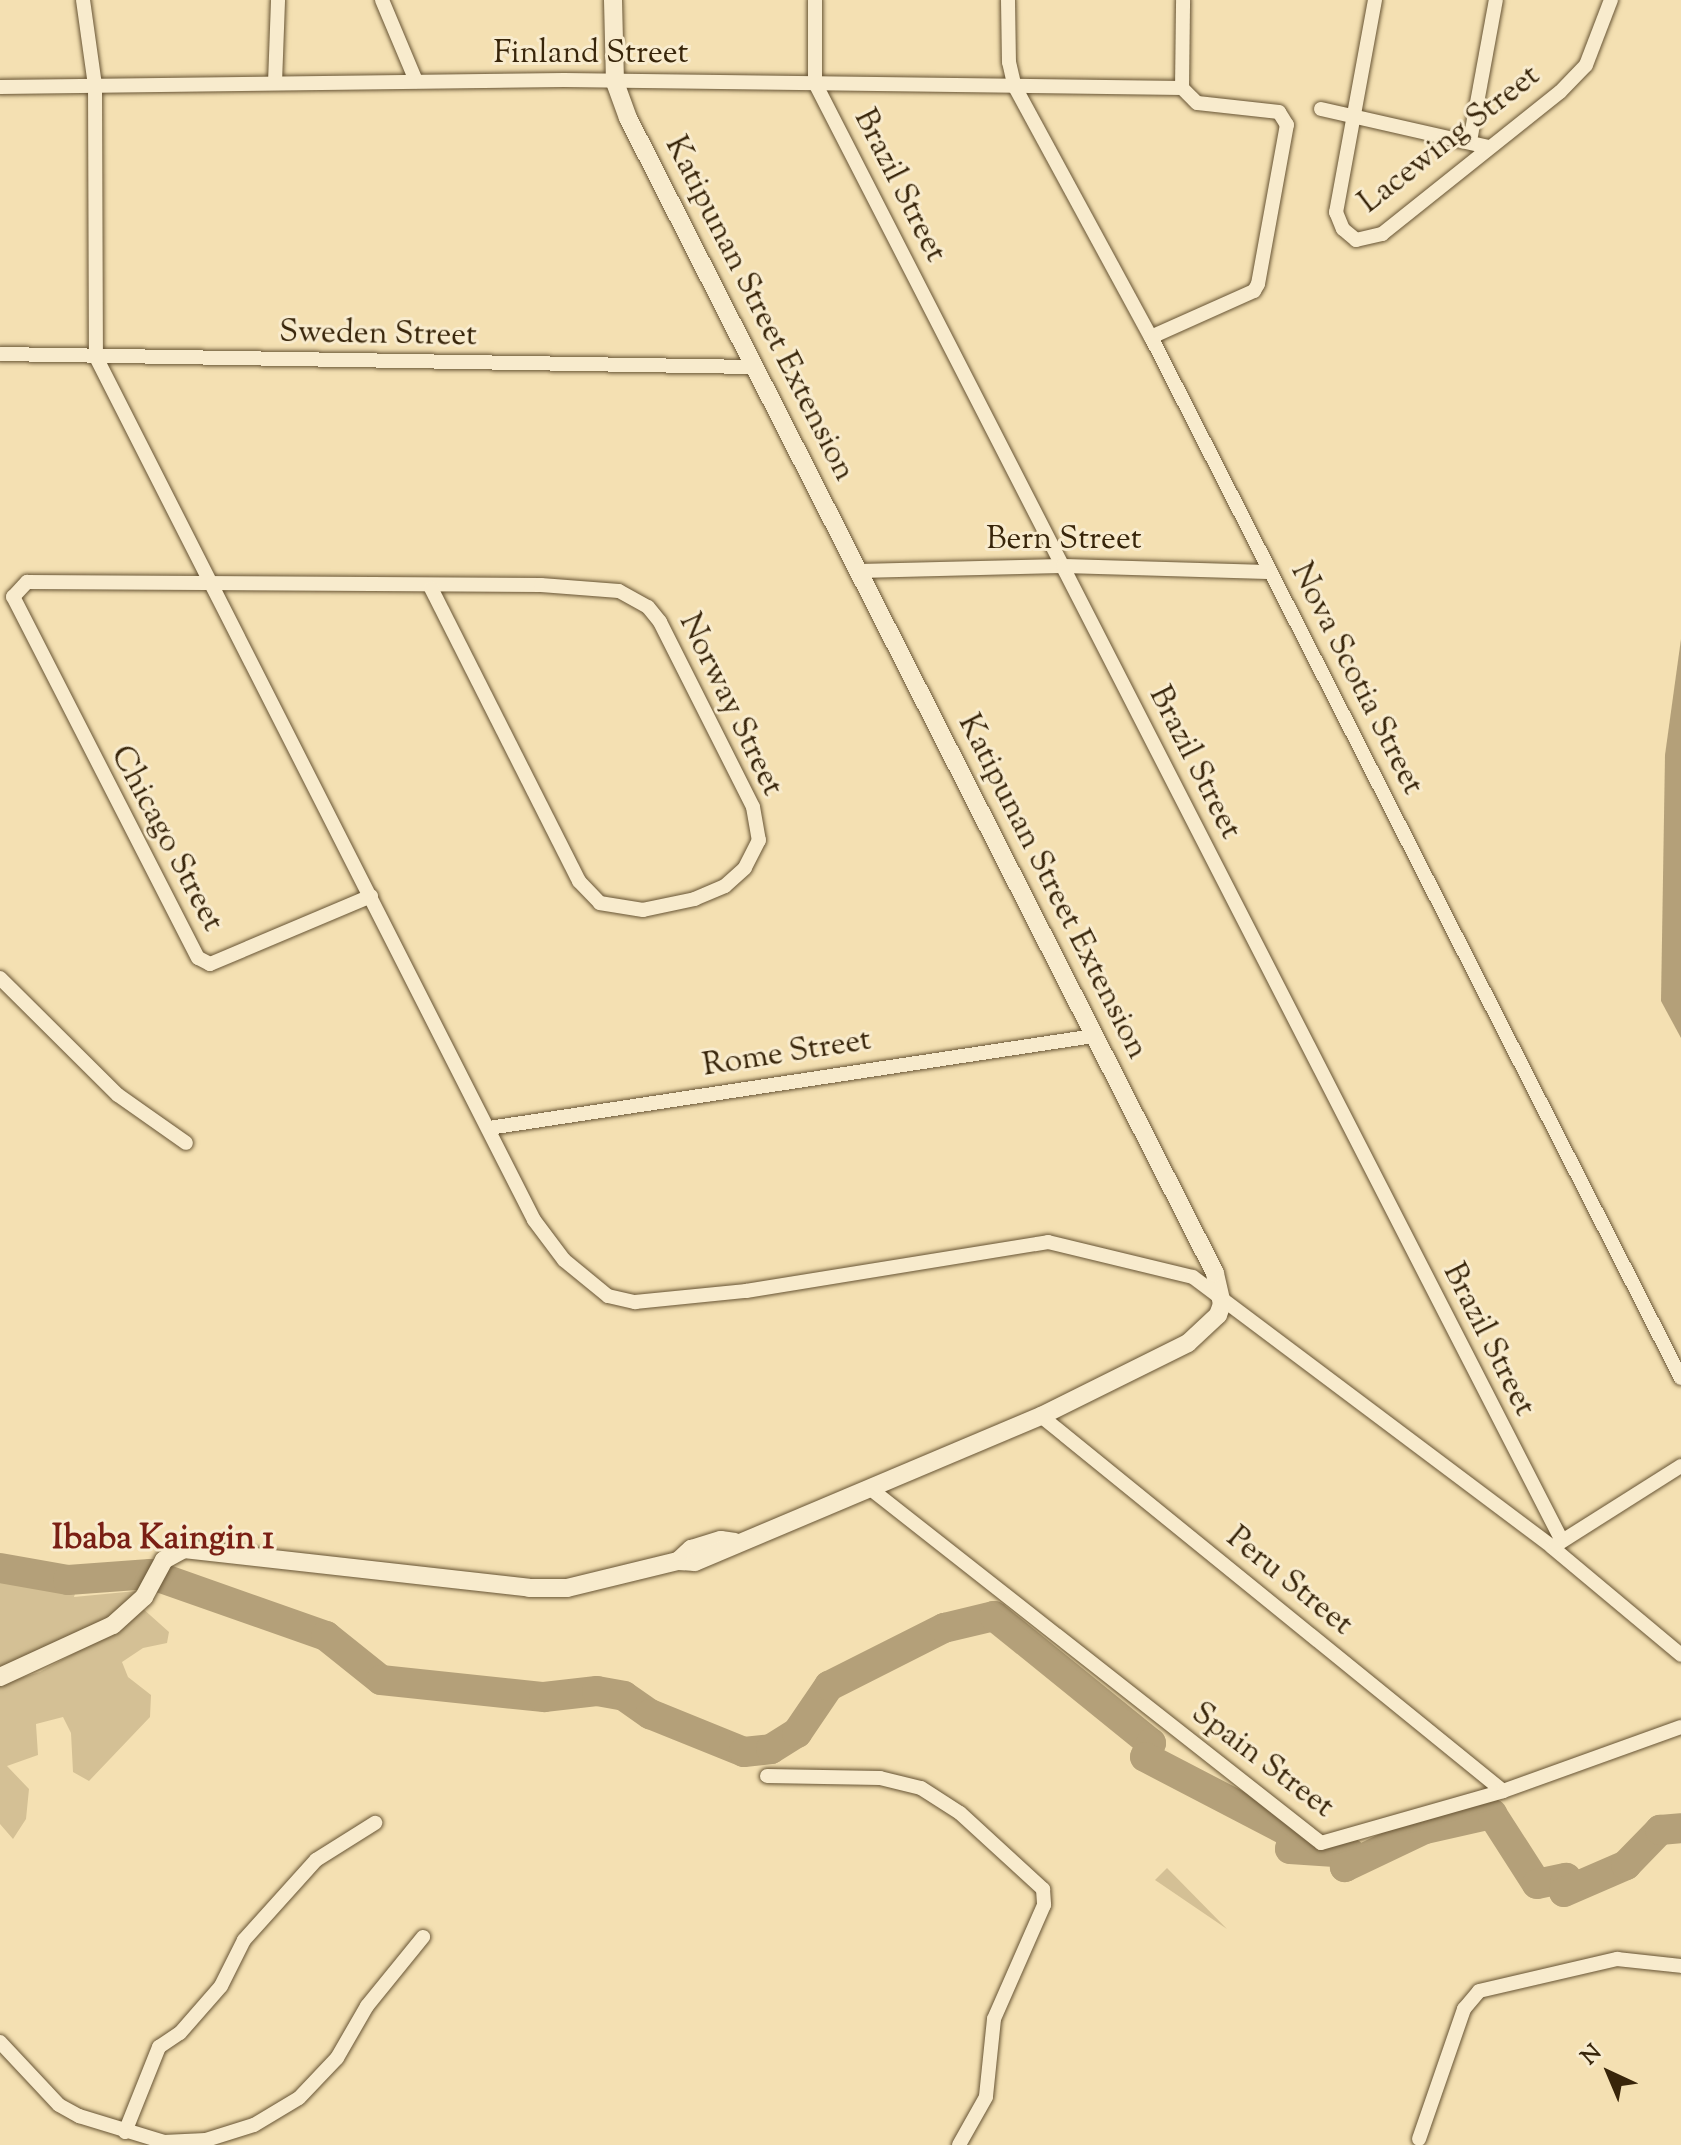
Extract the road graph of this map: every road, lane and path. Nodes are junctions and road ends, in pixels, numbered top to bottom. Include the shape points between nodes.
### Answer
1 (83, 0) edge
2 (278, 0) edge
3 (382, 0) edge
4 (613, 0) edge
5 (815, 0) edge
6 (1008, 0) edge
7 (1183, 0) edge
8 (1375, 0) edge
9 (1496, 0) edge
10 (1611, 0) edge
11 (416, 81) junction
12 (615, 82) junction
13 (275, 83) junction
14 (815, 83) junction
15 (95, 85) junction
16 (0, 87) edge
17 (1015, 87) junction
18 (1182, 88) junction
19 (1321, 109) dead end
20 (1354, 115) junction
21 (1470, 141) junction
22 (1488, 147) junction
23 (1151, 337) junction
24 (0, 354) edge
25 (96, 357) junction
26 (755, 367) junction
27 (1063, 566) junction
28 (859, 571) junction
29 (1269, 572) junction
30 (27, 582) joint
31 (215, 585) junction
32 (431, 588) junction
33 (371, 896) junction
34 (0, 978) edge
35 (1094, 1036) junction
36 (489, 1128) junction
37 (186, 1143) dead end
38 (1221, 1293) junction
39 (1681, 1378) edge
40 (1041, 1416) junction
41 (1681, 1466) edge
42 (872, 1490) junction
43 (1557, 1544) junction
44 (1681, 1655) edge
45 (0, 1677) edge
46 (1681, 1727) edge
47 (767, 1776) dead end
48 (1503, 1791) junction
49 (375, 1823) dead end
50 (423, 1937) dead end
51 (1681, 1966) edge
52 (0, 2042) edge
53 (125, 2132) junction
54 (1419, 2139) dead end
55 (959, 2145) edge

1 - 15 street
2 - 13 street
3 - 11 street
4 - 12 street, Katipunan Street Extension
5 - 14 street, Brazil Street
6 - 17 street, Nova Scotia Street
7 - 18 street
8 - 20 street
9 - 21 street
10 - 22 street, Lacewing Street via 1586,65
11 - 12 street, Finland Street
11 - 13 street, Finland Street
12 - 14 street, Finland Street
12 - 26 street, Katipunan Street Extension
13 - 15 street, Finland Street
14 - 17 street, Finland Street
14 - 27 street, Brazil Street
15 - 16 street, Finland Street
15 - 25 street
17 - 18 street, Finland Street
17 - 23 street, Nova Scotia Street
18 - 23 street via 1197,103 1279,112 1287,125 1254,291
19 - 20 street
20 - 21 street
20 - 22 street, Lacewing Street via 1336,212 1343,229 1356,240 1382,234
21 - 22 street
23 - 29 street, Nova Scotia Street
24 - 25 street, Sweden Street
25 - 26 street, Sweden Street
25 - 31 street
26 - 28 street, Katipunan Street Extension
27 - 28 street, Bern Street
27 - 29 street, Bern Street
27 - 43 street, Brazil Street
28 - 35 street, Katipunan Street Extension
29 - 39 street, Nova Scotia Street
30 - 31 street, Norway Street
30 - 33 street, Chicago Street via 15,591 12,602 198,958 210,964
31 - 32 street, Norway Street
31 - 33 street
32 - 32 street, Norway Street via 541,585 619,591 648,607 753,807 759,840 745,868 725,886 695,899 643,910 600,903 579,881
33 - 36 street
34 - 37 street via 118,1095
35 - 36 street, Rome Street
35 - 38 street, Katipunan Street Extension
36 - 38 street via 534,1220 585,1281 608,1296 663,1302 1048,1242 1166,1269
38 - 40 street via 1218,1315 1200,1336
38 - 43 street
40 - 42 street
40 - 48 street, Peru Street
41 - 43 street
42 - 45 street via 695,1562 678,1561 567,1588 478,1585 177,1551 129,1612 97,1635
42 - 48 street, Spain Street via 1313,1840 1331,1844
43 - 44 street
46 - 48 street, Spain Street
47 - 55 street via 858,1777 921,1788 960,1813 1043,1889 1044,1905 994,2019 986,2097
49 - 53 street via 316,1860 244,1940 221,1986 180,2033 159,2047
50 - 53 street via 367,2006 337,2058 276,2114 193,2143
51 - 54 street via 1617,1959 1479,1991 1464,2009
52 - 53 street via 59,2105

